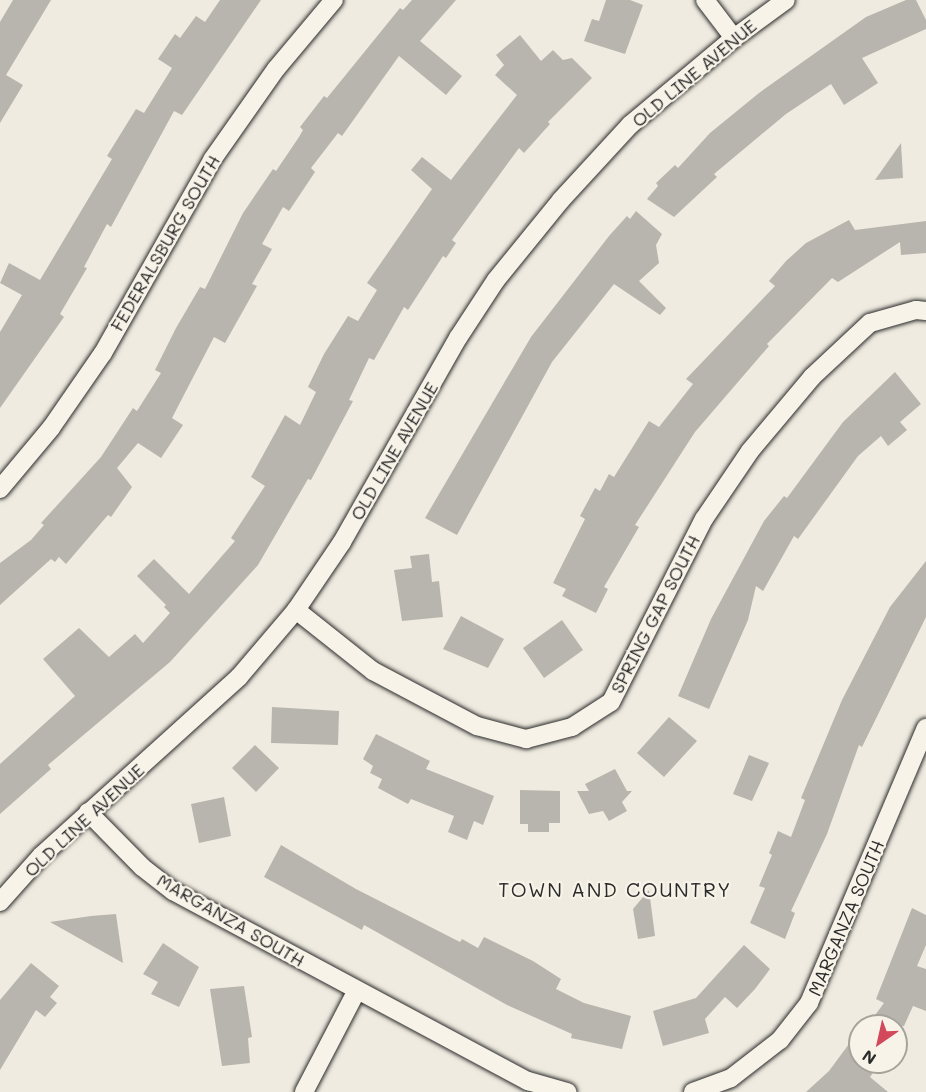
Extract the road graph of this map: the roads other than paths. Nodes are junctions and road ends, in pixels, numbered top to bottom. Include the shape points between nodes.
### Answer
1 (334, 0) edge
2 (705, 0) edge
3 (786, 0) edge
4 (734, 38) junction
5 (926, 311) edge
6 (0, 489) edge
7 (296, 610) junction
8 (926, 728) edge
9 (88, 813) junction
10 (0, 902) edge
11 (356, 992) junction
12 (303, 1092) edge
13 (567, 1092) edge
14 (693, 1092) edge

1 - 6 street, FEDERALSBURG SOUTH via 276,69 212,160 103,353 51,428
2 - 4 street
3 - 4 street, OLD LINE AVENUE
4 - 7 street, OLD LINE AVENUE via 630,125 496,280 458,338 342,542
5 - 7 street, SPRING GAP SOUTH via 916,310 870,323 812,378 750,451 704,519 611,702 572,727 526,739 477,726 373,671
7 - 9 street, OLD LINE AVENUE via 239,677
8 - 14 street, MARGANZA SOUTH via 809,1003 780,1040 756,1059 731,1078
9 - 10 street, OLD LINE AVENUE via 41,856
9 - 11 street, MARGANZA SOUTH via 142,867 173,891
11 - 12 street
11 - 13 street, MARGANZA SOUTH via 528,1081

